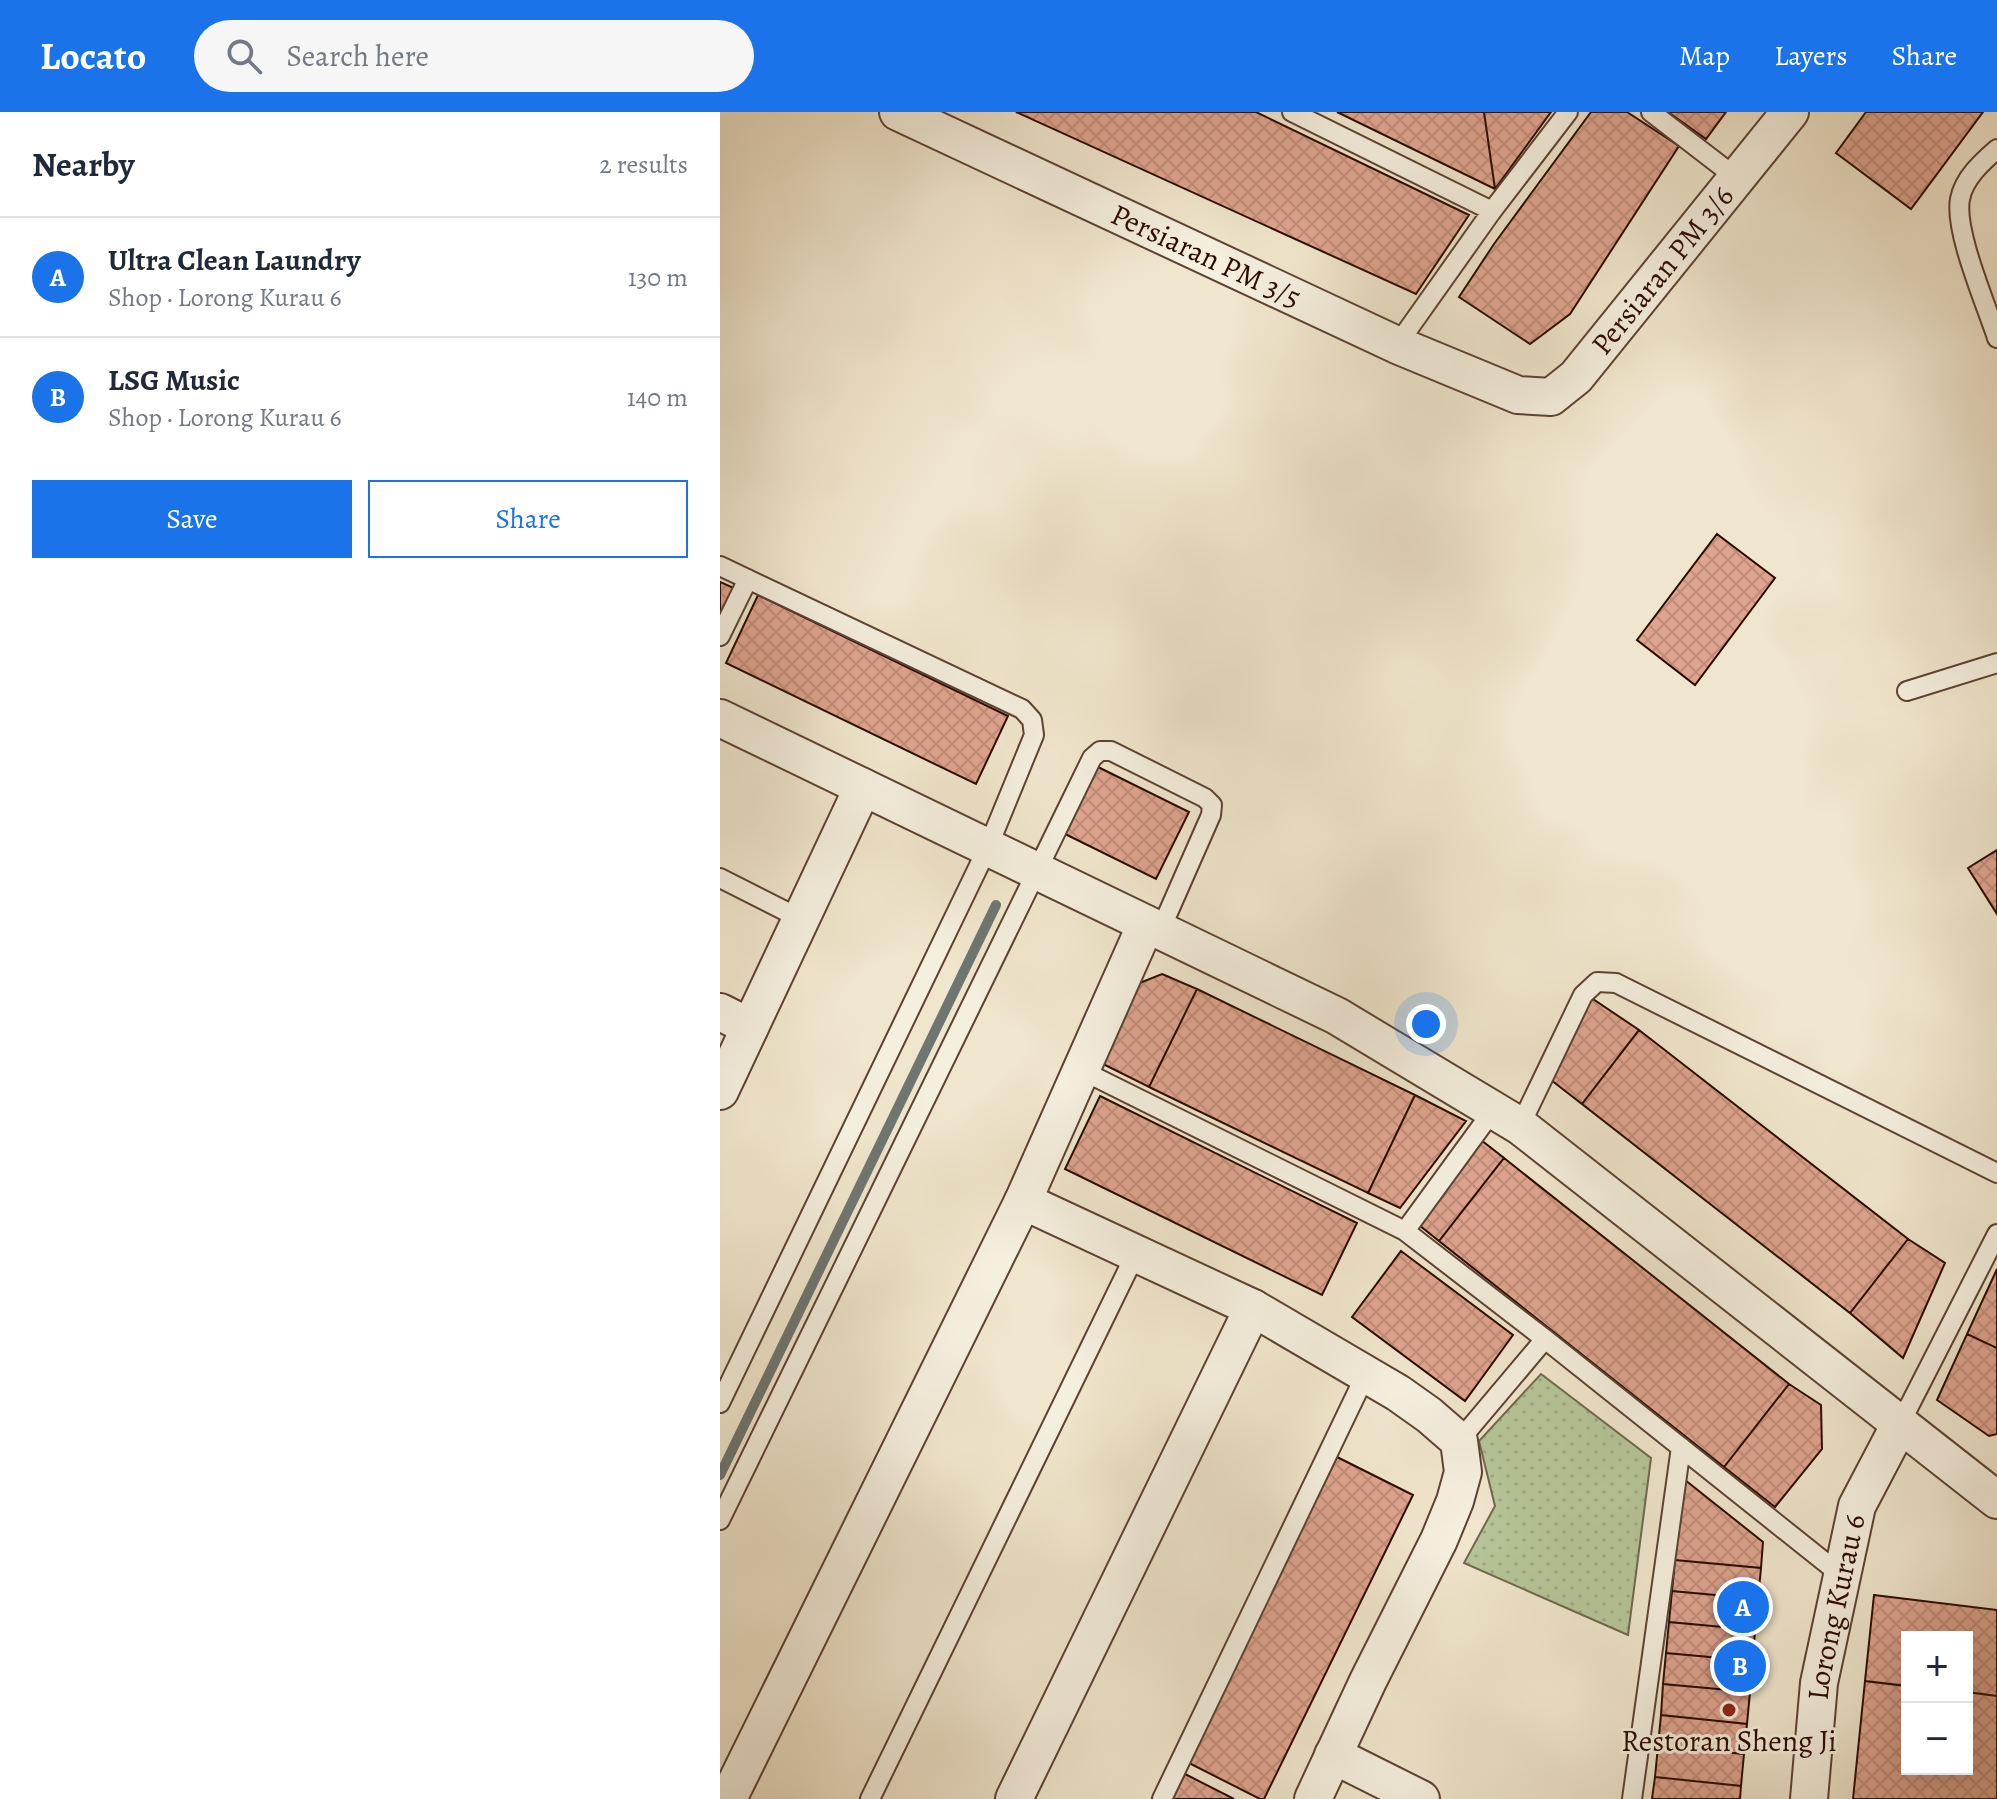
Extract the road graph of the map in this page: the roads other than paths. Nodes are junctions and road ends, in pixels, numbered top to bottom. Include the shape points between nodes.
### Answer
1 (1292, 112) edge
2 (1568, 112) edge
3 (1651, 112) edge
4 (1790, 112) edge
5 (914, 116) edge
6 (1997, 149) edge
7 (1738, 179) junction
8 (1492, 211) junction
9 (1997, 338) edge
10 (1397, 345) junction
11 (1518, 395) joint
12 (720, 566) edge
13 (748, 579) junction
14 (720, 636) edge
15 (1997, 663) edge
16 (1907, 691) dead end
17 (720, 718) edge
18 (863, 787) junction
19 (988, 847) junction
20 (1039, 872) junction
21 (720, 878) edge
22 (801, 919) junction
23 (1153, 928) junction
24 (735, 1019) edge
25 (1081, 1070) junction
26 (720, 1091) edge
27 (1507, 1118) junction
28 (1997, 1173) edge
29 (1023, 1201) junction
30 (1405, 1231) junction
31 (1997, 1234) edge
32 (1136, 1253) junction
33 (1253, 1308) junction
34 (1545, 1339) junction
35 (1366, 1374) junction
36 (720, 1403) edge
37 (1900, 1424) junction
38 (1459, 1441) junction
39 (1681, 1447) junction
40 (1997, 1500) edge
41 (720, 1520) edge
42 (1841, 1575) junction
43 (1333, 1755) junction
44 (728, 1799) edge
45 (870, 1799) edge
46 (1014, 1799) edge
47 (1162, 1799) edge
48 (1313, 1799) edge
49 (1421, 1799) edge
50 (1632, 1799) edge
51 (1809, 1799) edge

1 - 8 lane
2 - 8 lane
3 - 7 lane
4 - 7 street, Persiaran PM 3/6
5 - 10 street, Persiaran PM 3/5
6 - 9 lane via 1973,171 1960,197 1960,224
7 - 11 street, Persiaran PM 3/6 via 1576,377 1551,397
8 - 10 lane
10 - 11 street, Persiaran PM 3/5
12 - 13 lane
13 - 14 lane
13 - 19 lane via 1022,709 1032,720 1034,735
15 - 16 lane
17 - 18 street
18 - 19 street
18 - 22 street
19 - 20 street
19 - 36 lane
20 - 23 street
20 - 23 lane via 1092,758 1111,751 1212,805
20 - 41 lane
21 - 22 lane
22 - 24 street
23 - 25 street
23 - 27 street via 1337,1016
24 - 26 street
25 - 29 street
25 - 30 lane
27 - 28 lane via 1583,995 1597,982 1616,983
27 - 30 lane
27 - 37 street
29 - 32 street
29 - 44 street
30 - 34 lane
31 - 37 lane
32 - 33 street
32 - 45 lane
33 - 35 street
33 - 46 street
34 - 38 lane
34 - 39 lane
35 - 38 street
35 - 47 lane
37 - 40 street
37 - 42 street, Lorong Kurau 6 via 1857,1506
38 - 43 street via 1463,1472 1455,1501
39 - 42 lane
39 - 50 lane
42 - 51 street, Lorong Kurau 6 via 1819,1683
43 - 48 street
43 - 49 street

